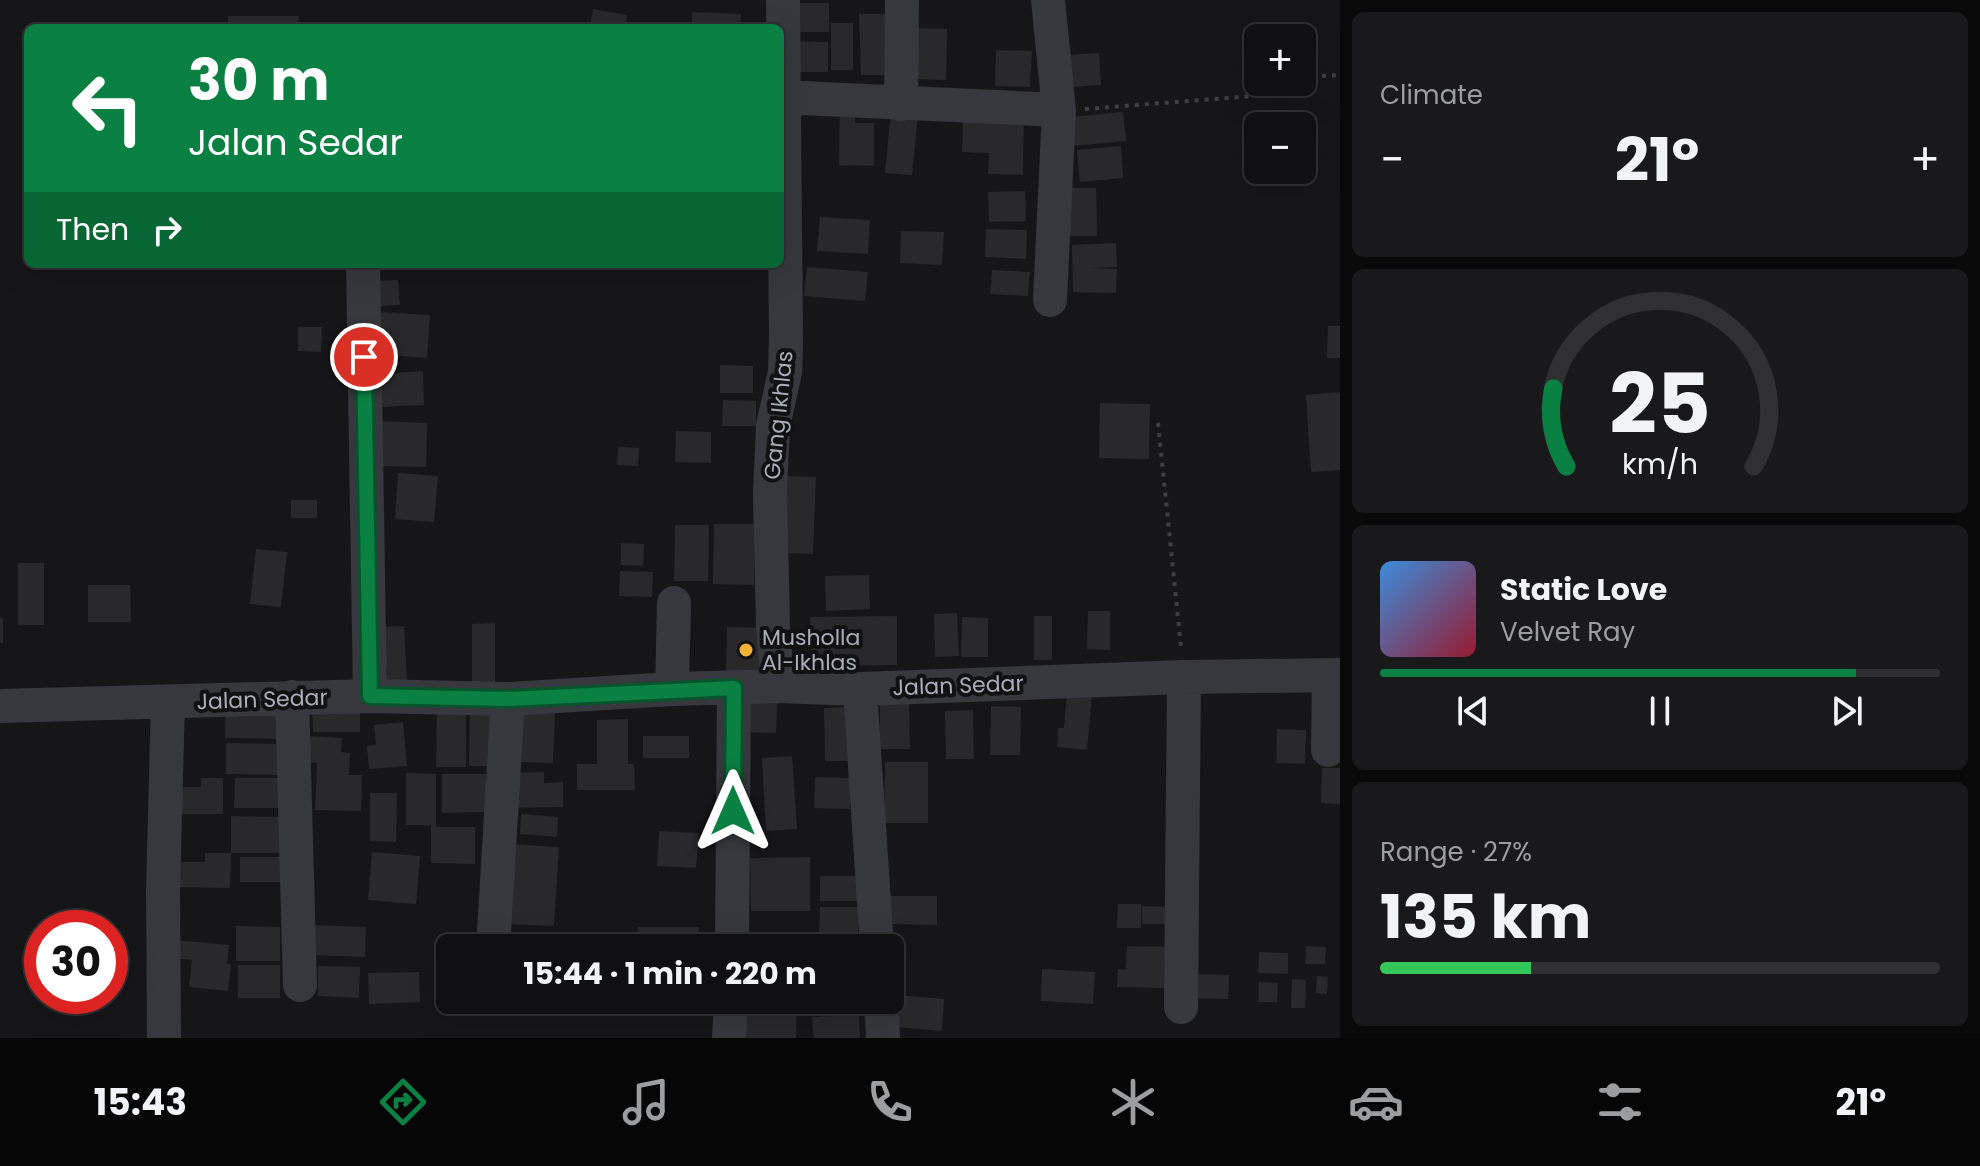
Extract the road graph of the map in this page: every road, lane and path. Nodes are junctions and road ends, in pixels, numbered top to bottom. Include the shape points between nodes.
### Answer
1 (783, 0) edge
2 (902, 0) edge
3 (1048, 0) edge
4 (783, 24) edge
5 (1316, 74) edge
6 (1340, 75) edge
7 (1253, 96) edge
8 (784, 97) edge
9 (901, 104) junction
10 (1059, 110) junction
11 (363, 268) edge
12 (784, 268) edge
13 (1050, 300) dead end
14 (1158, 423) dead end
15 (674, 603) dead end
16 (1335, 676) edge
17 (1184, 677) junction
18 (778, 686) junction
19 (734, 688) junction
20 (672, 689) junction
21 (860, 689) junction
22 (370, 696) junction
23 (292, 697) junction
24 (508, 699) junction
25 (168, 702) junction
26 (0, 706) edge
27 (1328, 750) dead end
28 (494, 934) edge
29 (732, 934) edge
30 (876, 934) edge
31 (300, 985) dead end
32 (1181, 1007) dead end
33 (730, 1014) edge
34 (882, 1014) edge
35 (164, 1038) edge
36 (729, 1038) edge
37 (883, 1038) edge

1 - 4 street, Gang Ikhlas
2 - 9 street
3 - 10 street
5 - 6 path
7 - 10 path
8 - 9 street
9 - 10 street
10 - 13 street
11 - 22 street
12 - 18 street, Gang Ikhlas via 785,372 773,426 770,492
14 - 17 path
15 - 20 street
16 - 17 street, Jalan Sedar
16 - 27 street
17 - 21 street, Jalan Sedar
17 - 32 street
18 - 19 street, Jalan Sedar
18 - 21 street, Jalan Sedar
19 - 20 street, Jalan Sedar
19 - 29 street
20 - 24 street, Jalan Sedar
21 - 30 street
22 - 23 street, Jalan Sedar
22 - 24 street, Jalan Sedar
23 - 25 street, Jalan Sedar
23 - 31 street
24 - 28 street
25 - 26 street, Jalan Sedar
25 - 35 street
33 - 36 street
34 - 37 street

